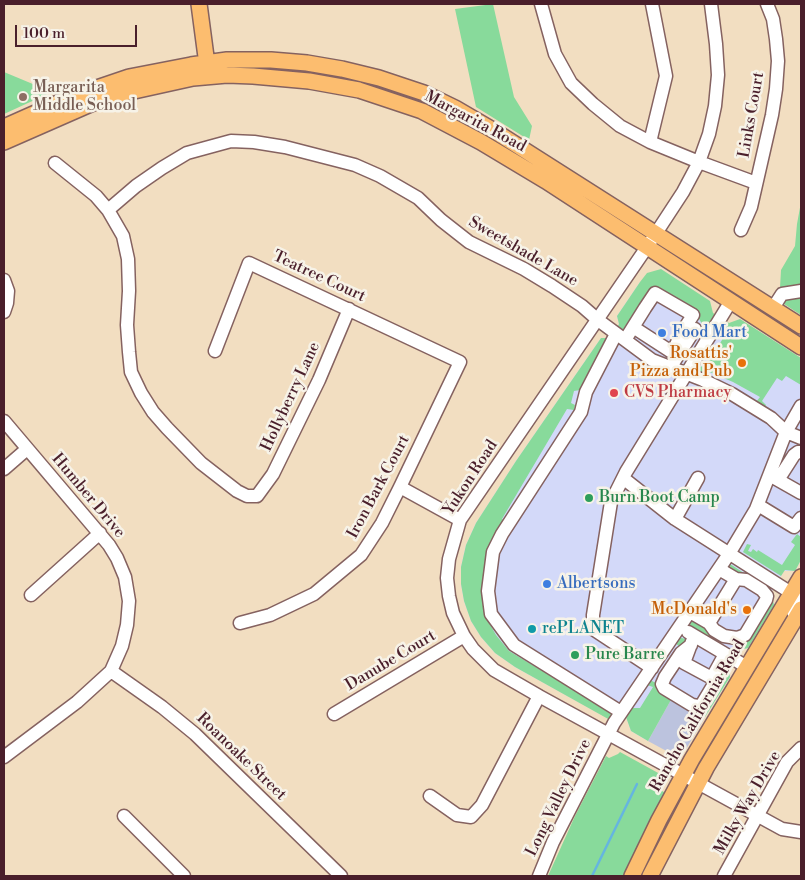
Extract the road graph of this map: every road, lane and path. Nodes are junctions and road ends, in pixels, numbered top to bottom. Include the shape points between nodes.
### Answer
1 (199, 4) edge
2 (541, 4) edge
3 (652, 4) edge
4 (711, 4) edge
5 (766, 4) edge
6 (208, 69) junction
7 (4, 127) edge
8 (4, 142) edge
9 (650, 142) junction
10 (699, 162) junction
11 (55, 163) dead end
12 (756, 183) junction
13 (108, 210) junction
14 (742, 230) dead end
15 (656, 234) junction
16 (647, 247) junction
17 (4, 280) edge
18 (801, 291) edge
19 (731, 301) junction
20 (773, 308) junction
21 (349, 309) junction
22 (4, 312) edge
23 (598, 320) junction
24 (801, 326) edge
25 (633, 327) junction
26 (688, 328) junction
27 (621, 337) junction
28 (709, 337) junction
29 (801, 347) edge
30 (215, 351) dead end
31 (460, 362) joint
32 (670, 368) junction
33 (686, 374) junction
34 (801, 408) edge
35 (4, 421) edge
36 (786, 432) junction
37 (801, 438) edge
38 (27, 449) junction
39 (801, 452) edge
40 (4, 469) edge
41 (774, 477) junction
42 (623, 478) junction
43 (698, 478) dead end
44 (400, 487) junction
45 (801, 493) edge
46 (758, 505) junction
47 (801, 518) edge
48 (675, 519) junction
49 (460, 520) junction
50 (100, 533) junction
51 (729, 554) junction
52 (719, 569) junction
53 (801, 577) edge
54 (736, 579) junction
55 (792, 593) junction
56 (31, 595) dead end
57 (690, 612) junction
58 (799, 613) edge
59 (240, 624) dead end
60 (711, 626) junction
61 (680, 627) junction
62 (464, 636) junction
63 (692, 640) junction
64 (725, 654) junction
65 (747, 667) junction
66 (652, 668) junction
67 (111, 671) junction
68 (714, 674) junction
69 (539, 696) junction
70 (621, 712) junction
71 (334, 714) dead end
72 (608, 734) junction
73 (801, 748) edge
74 (4, 757) edge
75 (683, 775) junction
76 (698, 783) junction
77 (430, 796) dead end
78 (124, 816) dead end
79 (757, 816) junction
80 (801, 832) edge
81 (184, 876) edge
82 (341, 876) edge
83 (539, 876) edge
84 (632, 876) edge
85 (650, 876) edge
86 (724, 876) edge

1 - 6 main road
2 - 9 street via 555,54 571,82 620,126
3 - 9 street via 666,76
4 - 10 street, Yukon Road via 718,75 709,134
5 - 12 street, Links Court via 773,19 778,61 772,115
6 - 7 main road, Margarita Road via 162,70 129,78 76,95
6 - 8 main road, Margarita Road via 165,84 116,95
6 - 15 main road, Margarita Road via 227,60 307,63 379,78 424,93 496,132
6 - 16 main road, Margarita Road via 359,90 422,111 481,142
9 - 10 street
10 - 12 street
10 - 15 street, Yukon Road
11 - 13 street via 96,196
12 - 14 street, Links Court
13 - 21 street, Hollyberry Lane via 123,236 128,259 129,352 131,372 140,393 167,428 201,463 247,496 257,496 278,466
13 - 23 street, Sweetshade Lane via 136,186 187,153 231,142 285,147 355,165 380,176 418,198 469,242 524,268
15 - 16 street, Yukon Road
15 - 20 main road, Margarita Road
16 - 19 main road, Margarita Road
16 - 23 street, Yukon Road
17 - 22 street via 8,291
18 - 20 street via 782,294
19 - 28 street
19 - 29 main road, Margarita Road
20 - 24 main road, Margarita Road
21 - 30 street, Teatree Court via 249,263
21 - 31 street, Teatree Court
23 - 27 street, Sweetshade Lane
23 - 49 street, Yukon Road
25 - 26 street via 670,351
25 - 26 street via 655,293 693,315
25 - 27 street
26 - 28 street
26 - 32 street
27 - 32 street, Sweetshade Lane via 652,360
27 - 70 street via 586,392 581,412 502,534 493,552 488,591 490,614 514,645
28 - 33 street
31 - 44 street, Iron Bark Court
32 - 33 street, Sweetshade Lane
33 - 36 street, Sweetshade Lane via 732,394 771,418
33 - 42 street
34 - 36 street
35 - 38 street, Humber Drive
36 - 37 street, Sweetshade Lane
36 - 41 street
38 - 40 street
38 - 50 street, Humber Drive
39 - 41 street via 794,455
41 - 45 street
41 - 46 street, Long Valley Drive
42 - 48 street
42 - 66 street via 611,502 592,629
43 - 48 street
44 - 49 street
44 - 59 street, Iron Bark Court via 361,556 334,580 289,607
46 - 47 street via 794,527
46 - 51 street, Long Valley Drive
48 - 51 street
49 - 62 street, Yukon Road via 449,559 448,578 453,613
50 - 56 street
50 - 67 street, Humber Drive via 125,577 128,601 122,646
51 - 52 street, Long Valley Drive
51 - 55 street
52 - 54 street
52 - 57 street, Long Valley Drive
53 - 55 main road, Rancho California Road
54 - 60 street
54 - 60 street via 746,580 762,590 766,600 738,645 732,647 718,640
55 - 58 street via 797,599 793,612
55 - 65 main road, Rancho California Road
57 - 60 street
57 - 61 street, Long Valley Drive
58 - 76 main road, Rancho California Road
61 - 63 street
61 - 66 street, Long Valley Drive
62 - 69 street, Yukon Road via 472,649 494,670
62 - 71 street, Danube Court
63 - 64 street
63 - 68 street via 684,664 708,677
63 - 68 street via 665,677 664,688 698,706 714,684
64 - 65 street
64 - 68 street
65 - 75 main road, Rancho California Road
66 - 70 street, Long Valley Drive
67 - 74 street, Humber Drive via 77,702
67 - 82 street, Roanoake Street via 195,734
69 - 72 street, Yukon Road
69 - 77 street via 482,805 471,817 457,815
70 - 72 street, Long Valley Drive
72 - 75 street, Yukon Road
72 - 83 street, Long Valley Drive
73 - 79 street, Milky Way Drive via 787,762
75 - 76 street, Yukon Road
75 - 84 main road, Rancho California Road
76 - 79 street, Yukon Road
76 - 85 main road, Rancho California Road
78 - 81 street
79 - 80 street, Yukon Road via 782,829
79 - 86 street, Milky Way Drive

